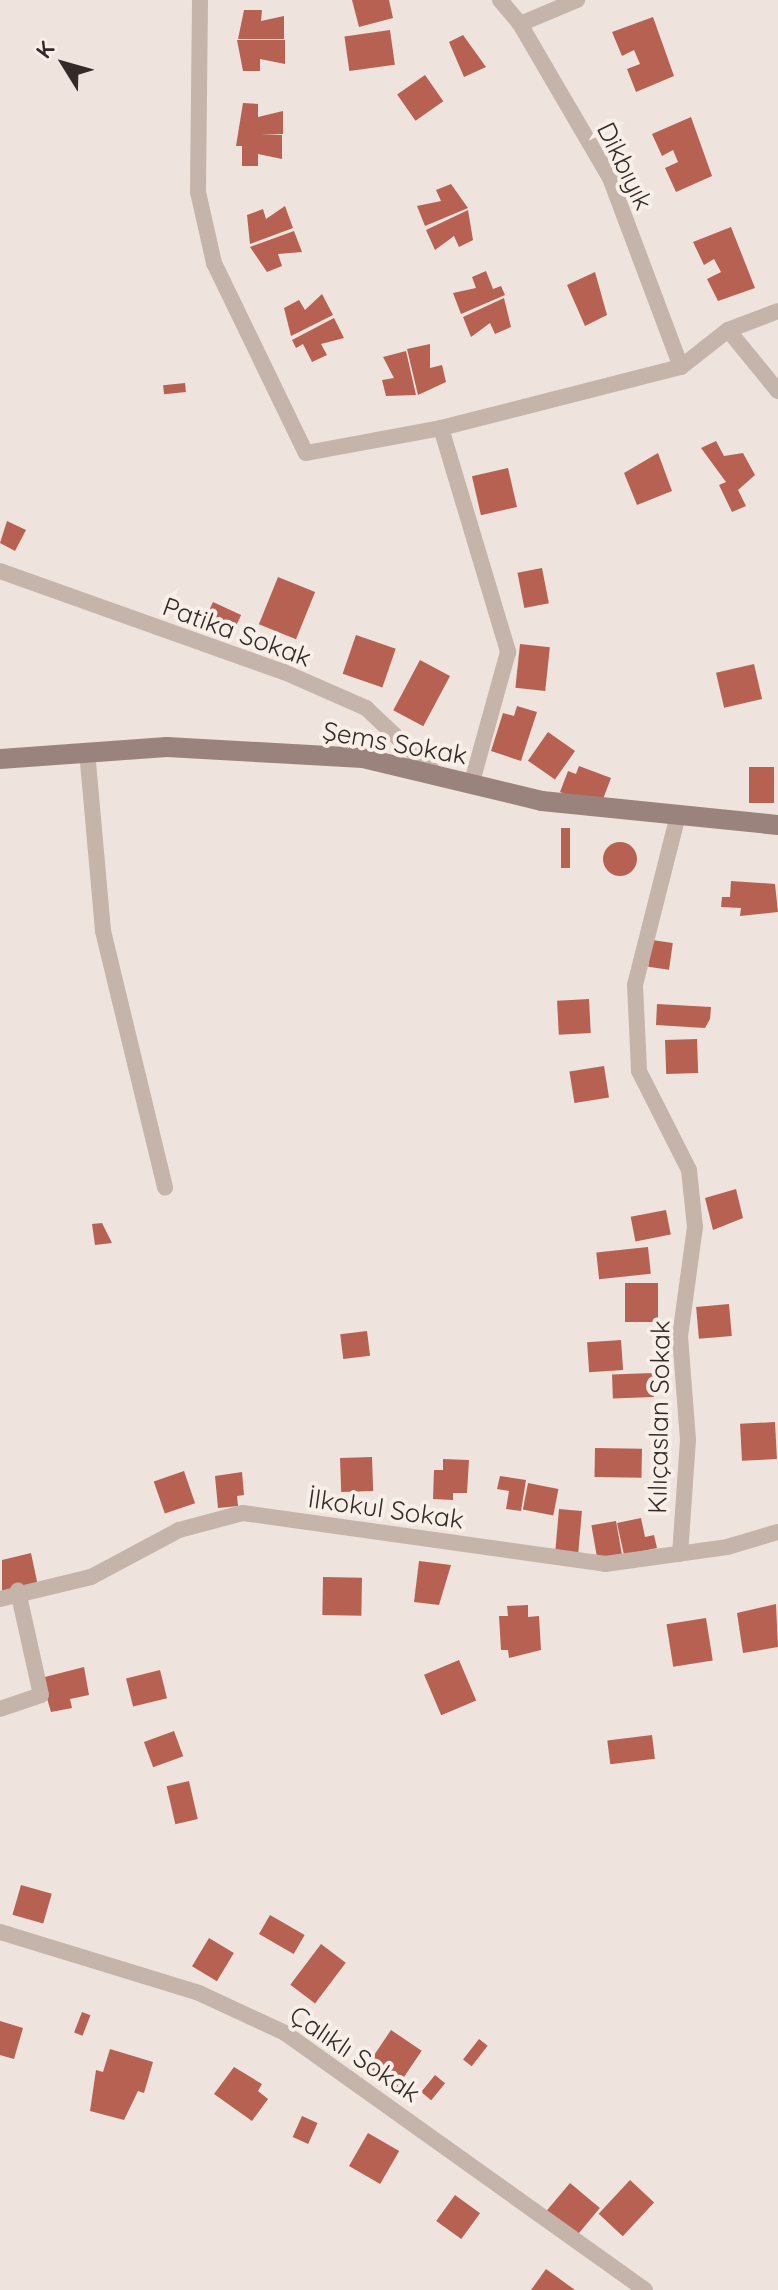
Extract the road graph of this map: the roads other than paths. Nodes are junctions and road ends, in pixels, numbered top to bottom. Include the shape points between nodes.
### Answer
1 (200, 0) edge
2 (500, 0) edge
3 (577, 0) edge
4 (520, 24) junction
5 (778, 311) edge
6 (728, 330) junction
7 (681, 367) junction
8 (778, 391) edge
9 (441, 428) junction
10 (0, 571) edge
11 (87, 751) junction
12 (0, 759) edge
13 (436, 774) junction
14 (472, 782) junction
15 (677, 819) junction
16 (778, 825) edge
17 (165, 1188) dead end
18 (778, 1532) edge
19 (680, 1554) junction
20 (18, 1591) junction
21 (0, 1599) edge
22 (0, 1709) edge
23 (0, 1932) edge
24 (645, 2290) edge

1 - 9 street via 198,192 214,263 306,453
2 - 4 street, Dikbıyık
3 - 4 street
4 - 7 street, Dikbıyık via 610,178
5 - 6 street
6 - 7 street
6 - 8 street
7 - 9 street
9 - 14 street via 508,652
10 - 13 street, Patika Sokak via 284,672 366,708
11 - 12 street, Şems Sokak
11 - 13 street, Şems Sokak via 234,749 363,758
11 - 17 street via 103,931
13 - 14 street, Şems Sokak
14 - 15 street, Şems Sokak via 542,801
15 - 16 street, Şems Sokak
15 - 19 street, Kılıçaslan Sokak via 635,985 639,1071 689,1170 695,1227 680,1336 688,1440
18 - 19 street, İlkokul Sokak
19 - 20 street, İlkokul Sokak via 605,1564 243,1513 179,1530 91,1577
20 - 21 street, İlkokul Sokak
20 - 22 street via 41,1695
23 - 24 street, Çalıklı Sokak via 199,1993 285,2033

